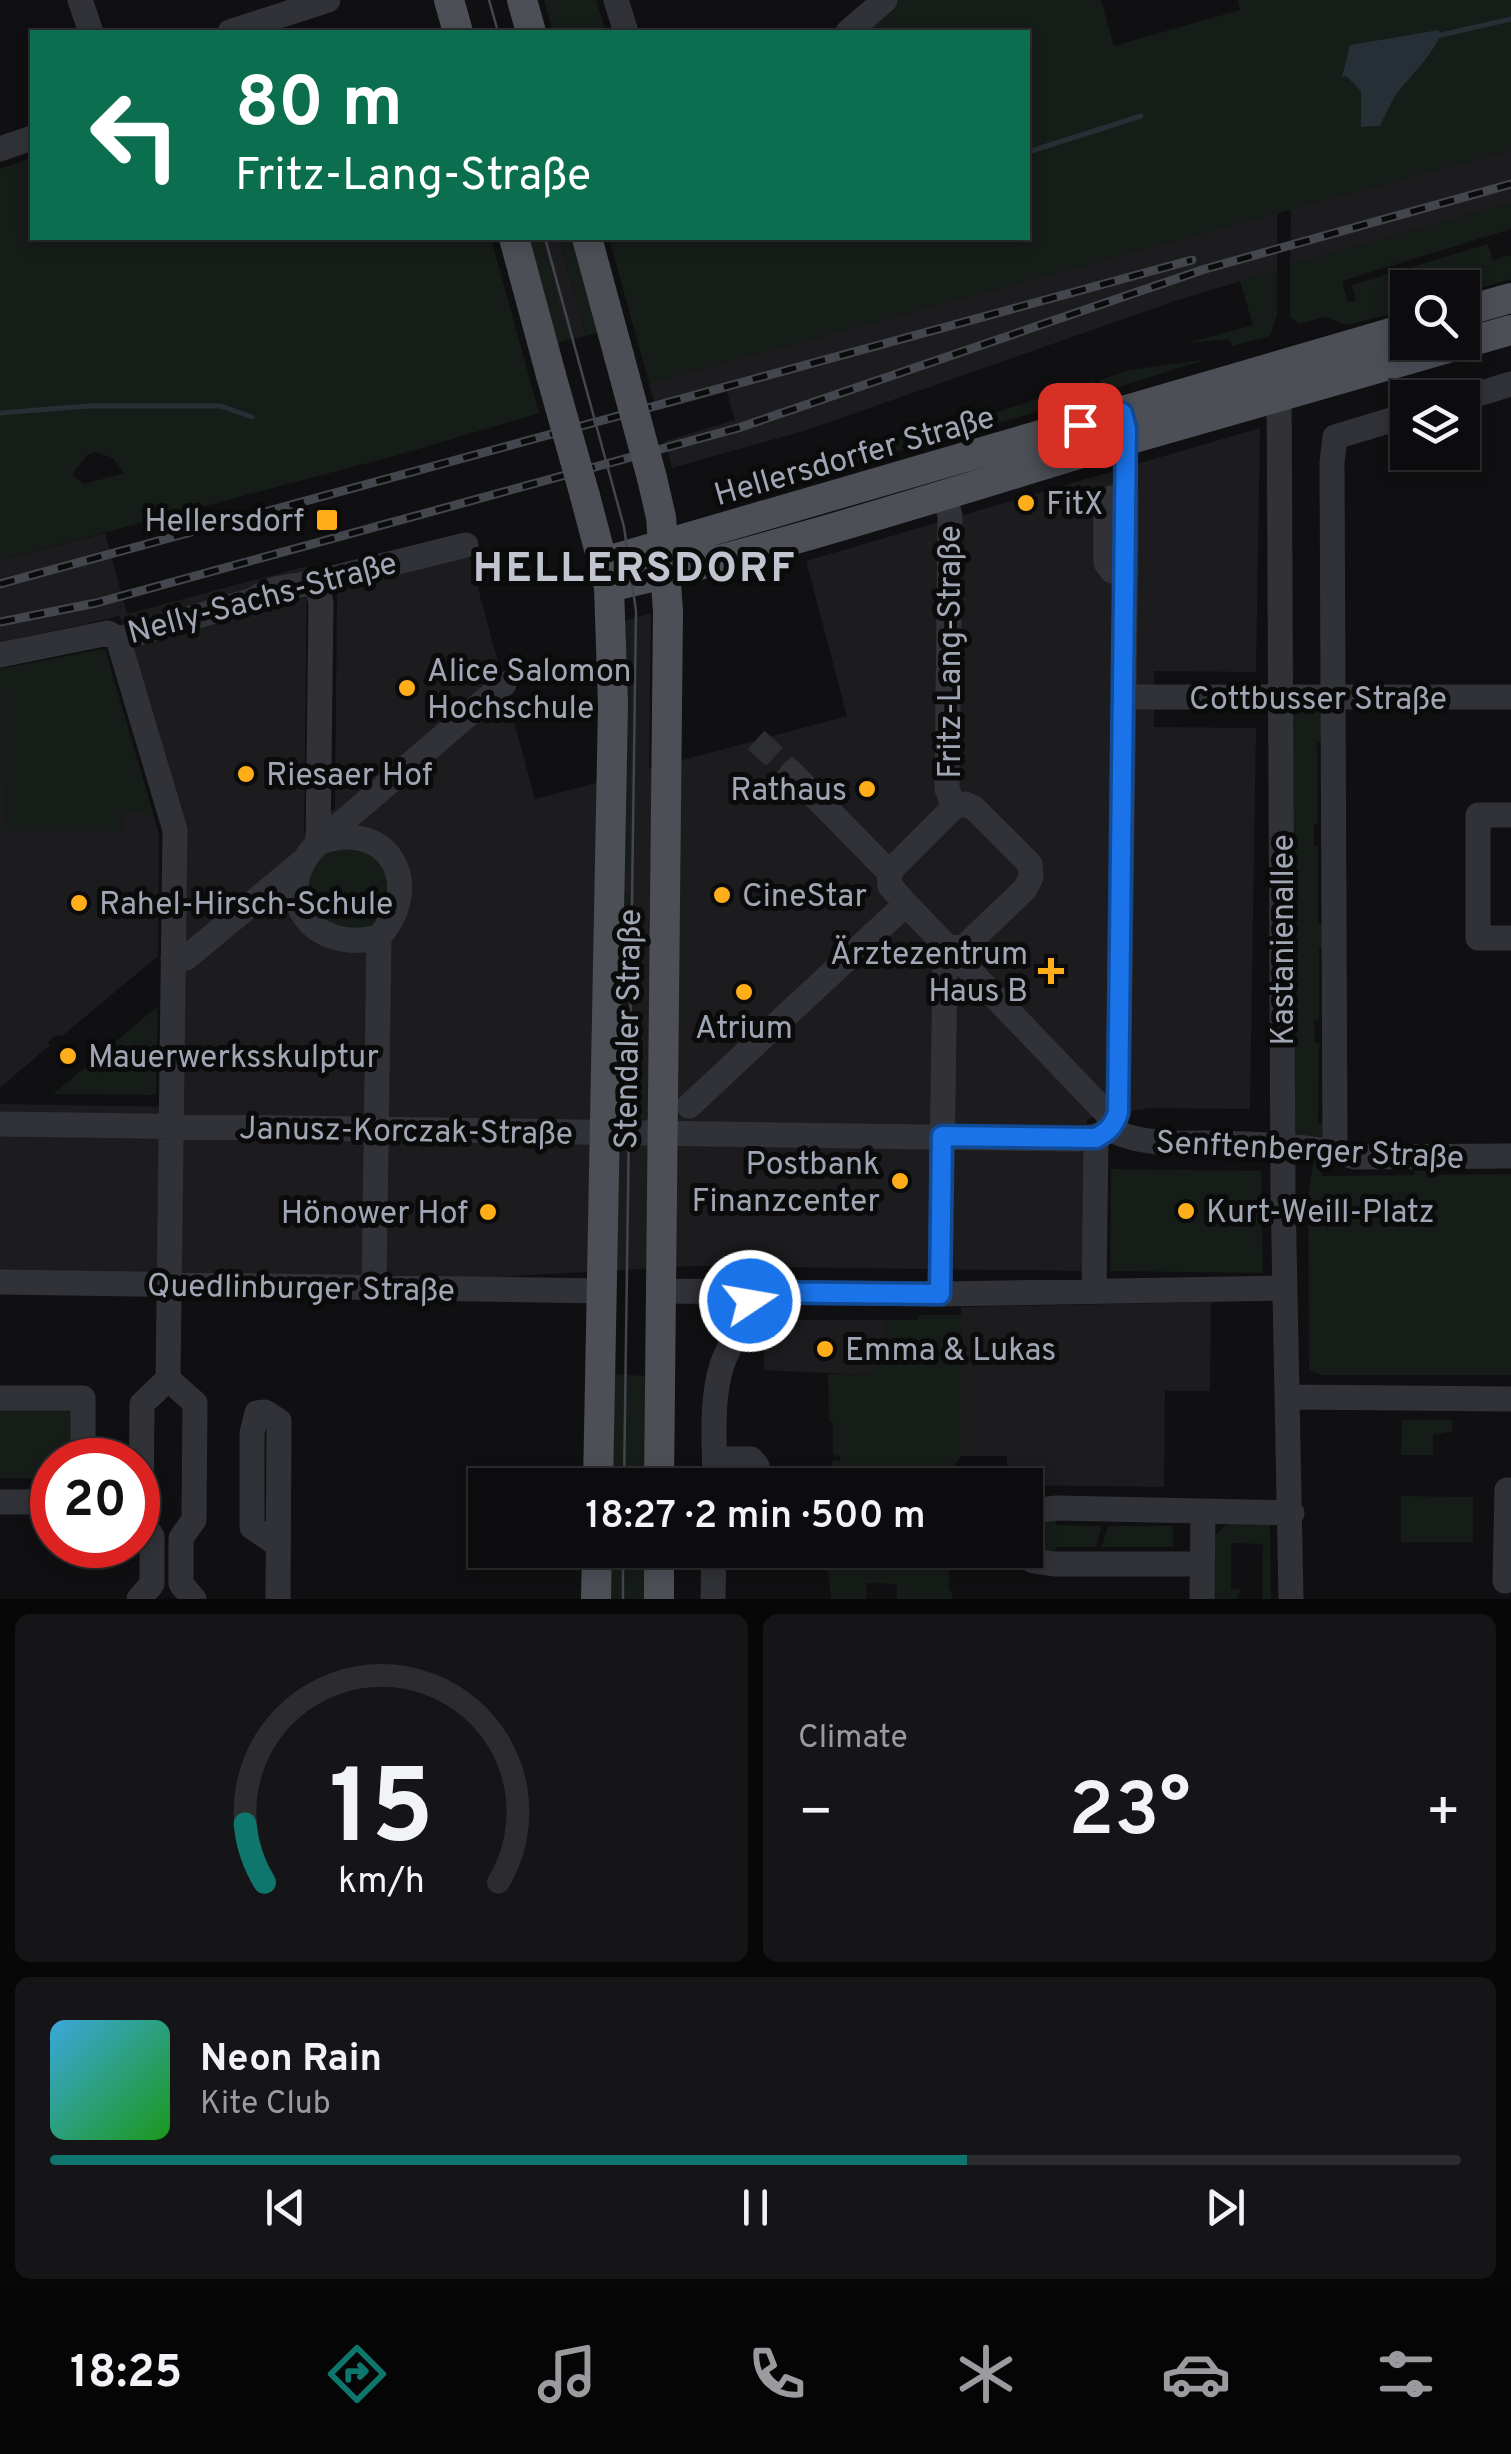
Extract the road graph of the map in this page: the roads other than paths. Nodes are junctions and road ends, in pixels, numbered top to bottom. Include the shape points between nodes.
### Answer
1 (80, 0) edge
2 (328, 0) edge
3 (449, 0) edge
4 (522, 0) edge
5 (616, 0) edge
6 (885, 0) edge
7 (90, 30) edge
8 (236, 30) edge
9 (457, 30) edge
10 (530, 30) edge
11 (625, 30) edge
12 (850, 30) edge
13 (30, 139) edge
14 (0, 150) edge
15 (515, 240) edge
16 (588, 240) edge
17 (1511, 298) edge
18 (1480, 307) edge
19 (1511, 330) edge
20 (1390, 335) edge
21 (1278, 382) junction
22 (1511, 384) edge
23 (1480, 393) edge
24 (1390, 420) edge
25 (1124, 427) junction
26 (945, 497) junction
27 (466, 545) dead end
28 (666, 560) junction
29 (606, 575) junction
30 (317, 582) junction
31 (118, 638) junction
32 (0, 655) edge
33 (504, 684) dead end
34 (1124, 697) junction
35 (1511, 697) edge
36 (1333, 698) junction
37 (1282, 699) junction
38 (792, 773) tunnel mouth
39 (954, 808) junction
40 (1511, 815) edge
41 (310, 853) junction
42 (889, 872) junction
43 (906, 904) junction
44 (379, 937) junction
45 (1511, 938) edge
46 (948, 948) junction
47 (173, 958) junction
48 (689, 1106) dead end
49 (0, 1124) edge
50 (170, 1126) junction
51 (378, 1129) junction
52 (1107, 1130) junction
53 (605, 1132) junction
54 (661, 1133) junction
55 (942, 1136) junction
56 (1282, 1148) junction
57 (1335, 1151) junction
58 (1511, 1156) edge
59 (0, 1282) edge
60 (168, 1285) junction
61 (374, 1288) junction
62 (1284, 1288) junction
63 (603, 1291) junction
64 (661, 1291) junction
65 (1094, 1291) junction
66 (750, 1292) junction
67 (940, 1294) junction
68 (168, 1379) junction
69 (1289, 1397) junction
70 (0, 1398) edge
71 (1511, 1399) edge
72 (83, 1438) edge
73 (598, 1468) edge
74 (659, 1468) edge
75 (715, 1468) edge
76 (726, 1468) edge
77 (757, 1468) edge
78 (1511, 1490) edge
79 (0, 1502) edge
80 (30, 1502) edge
81 (1043, 1510) edge
82 (1203, 1513) junction
83 (1292, 1513) junction
84 (278, 1545) dead end
85 (1043, 1562) edge
86 (1201, 1564) junction
87 (597, 1568) edge
88 (659, 1568) edge
89 (714, 1568) edge
90 (1506, 1582) dead end
91 (138, 1599) edge
92 (194, 1599) edge
93 (278, 1599) edge
94 (596, 1599) edge
95 (659, 1599) edge
96 (714, 1599) edge
97 (1202, 1599) edge
98 (1291, 1599) edge

1 - 7 street
2 - 8 street
3 - 9 main road
4 - 10 main road
5 - 11 street
6 - 12 street
13 - 14 street
15 - 29 main road, Stendaler Straße, bridge
16 - 28 main road, Stendaler Straße, bridge via 652,478
17 - 18 main road
19 - 21 main road, Hellersdorfer Straße
20 - 21 main road, Hellersdorfer Straße
21 - 25 main road, Hellersdorfer Straße
21 - 37 street, Kastanienallee
22 - 23 street
24 - 36 street, Kastanienallee via 1335,437
25 - 26 main road, Hellersdorfer Straße
25 - 28 main road, Hellersdorfer Straße
25 - 34 street
26 - 28 main road, Hellersdorfer Straße
26 - 39 street, Fritz-Lang-Straße via 947,789
27 - 30 street, Nelly-Sachs-Straße
28 - 29 main road
28 - 54 main road, Stendaler Straße
29 - 53 main road, Stendaler Straße via 613,705
30 - 31 street, Nelly-Sachs-Straße via 280,587
30 - 41 street via 322,604
31 - 32 street, Nelly-Sachs-Straße via 108,633
31 - 47 street via 174,830
33 - 41 street
34 - 37 street, Cottbusser Straße
34 - 52 street via 1118,1113
35 - 36 street, Cottbusser Straße
36 - 37 street, Cottbusser Straße
36 - 57 street, Kastanienallee
37 - 56 street, Kastanienallee
38 - 42 street
39 - 42 street
39 - 46 street via 974,808 1030,864 1030,877 964,947
40 - 45 street via 1478,816 1478,938
41 - 44 street via 295,891 306,920 346,942
41 - 44 street via 346,836 376,844 392,858 407,877
41 - 47 street via 186,958
42 - 43 street via 890,886
43 - 46 street
43 - 48 street
44 - 51 street
46 - 52 street
46 - 55 street
47 - 50 street
49 - 50 street, Janusz-Korczak-Straße
50 - 51 street, Janusz-Korczak-Straße
50 - 60 street
51 - 53 street, Janusz-Korczak-Straße
51 - 61 street
52 - 55 street, Janusz-Korczak-Straße
52 - 56 street, Senftenberger Straße via 1145,1143
52 - 65 street
53 - 54 street, Janusz-Korczak-Straße
53 - 63 main road, Stendaler Straße
54 - 55 street, Janusz-Korczak-Straße
54 - 64 main road, Stendaler Straße
55 - 67 street
56 - 57 street, Senftenberger Straße
56 - 62 street, Kastanienallee
57 - 58 street, Senftenberger Straße via 1355,1157
59 - 60 street, Quedlinburger Straße
60 - 61 street, Quedlinburger Straße
60 - 68 street
61 - 63 street, Quedlinburger Straße
62 - 65 street
62 - 69 street, Kastanienallee
63 - 73 main road, Stendaler Straße
64 - 66 street
64 - 74 main road, Stendaler Straße
65 - 67 street
66 - 67 street
66 - 75 street via 748,1318 717,1390
68 - 91 street via 142,1404 142,1522 152,1536 152,1584
68 - 92 street via 195,1403 194,1520 181,1538 180,1584
69 - 71 street
69 - 83 street, Kastanienallee
70 - 72 street via 83,1398
76 - 77 street via 751,1459
78 - 90 street
79 - 80 street
81 - 82 street
82 - 83 street
82 - 86 street
83 - 98 street, Kastanienallee
84 - 93 street
85 - 86 street
86 - 97 street
87 - 94 main road
88 - 95 main road
89 - 96 street

